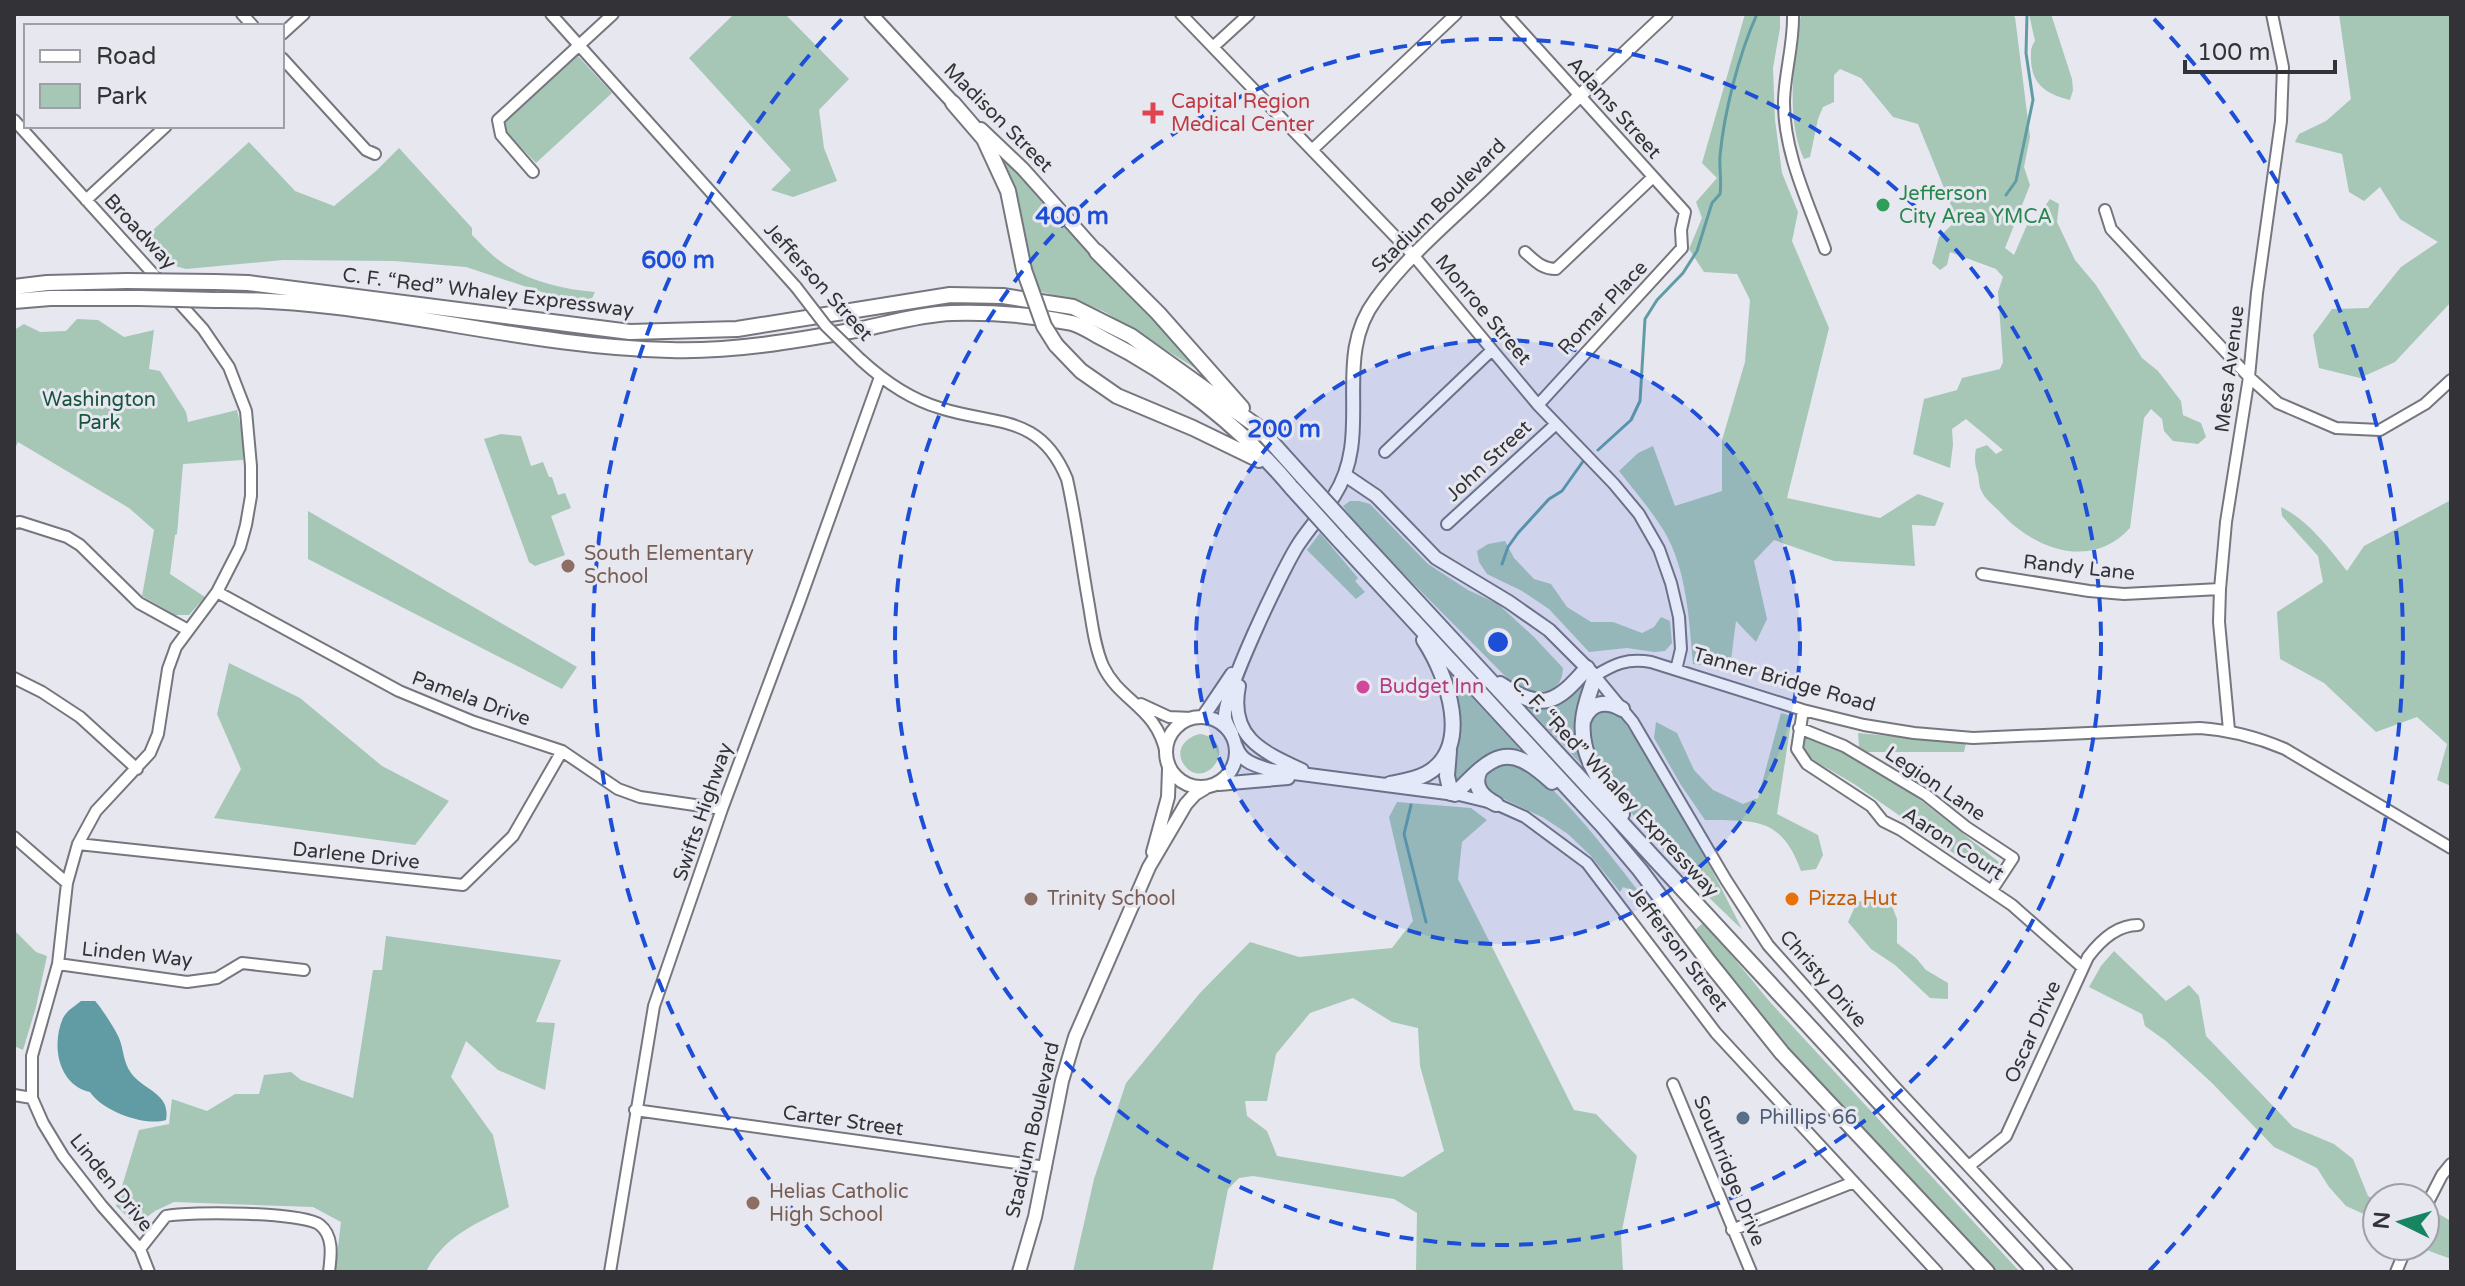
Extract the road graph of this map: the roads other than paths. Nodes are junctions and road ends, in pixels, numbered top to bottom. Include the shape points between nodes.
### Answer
1 (304, 14) edge
2 (551, 14) edge
3 (613, 14) edge
4 (871, 14) edge
5 (1181, 14) edge
6 (1249, 14) edge
7 (1456, 14) edge
8 (1506, 14) edge
9 (1666, 14) edge
10 (1793, 14) edge
11 (2272, 14) edge
12 (284, 32) edge
13 (579, 46) junction
14 (1213, 47) junction
15 (284, 60) edge
16 (1579, 97) junction
17 (953, 103) junction
18 (14, 120) edge
19 (164, 128) edge
20 (1313, 149) junction
21 (375, 154) dead end
22 (533, 172) dead end
23 (1653, 177) junction
24 (86, 200) junction
25 (2105, 210) dead end
26 (1681, 230) joint
27 (1825, 249) dead end
28 (1097, 252) joint
29 (1525, 252) dead end
30 (1414, 256) junction
31 (14, 287) edge
32 (168, 288) joint
33 (14, 301) edge
34 (1492, 350) junction
35 (880, 377) junction
36 (2249, 377) junction
37 (2451, 380) edge
38 (1538, 405) junction
39 (1556, 424) junction
40 (1258, 427) junction
41 (1385, 452) dead end
42 (1274, 467) junction
43 (1345, 475) junction
44 (17, 522) edge
45 (1447, 524) dead end
46 (1982, 574) dead end
47 (2220, 589) junction
48 (217, 592) junction
49 (1402, 606) junction
50 (188, 630) junction
51 (1251, 645) junction
52 (1243, 664) junction
53 (1676, 670) junction
54 (1591, 672) junction
55 (1483, 673) junction
56 (14, 678) edge
57 (1132, 699) junction
58 (1622, 709) junction
59 (1803, 710) junction
60 (1197, 718) junction
61 (1582, 723) junction
62 (1799, 728) junction
63 (2229, 730) junction
64 (1234, 740) junction
65 (1450, 747) junction
66 (562, 751) junction
67 (1167, 759) junction
68 (137, 769) junction
69 (1481, 769) junction
70 (1315, 776) junction
71 (1390, 784) junction
72 (1211, 786) junction
73 (1453, 794) junction
74 (1496, 804) junction
75 (722, 809) junction
76 (1603, 826) junction
77 (14, 837) edge
78 (78, 844) junction
79 (2451, 848) edge
80 (1652, 857) junction
81 (1149, 867) junction
82 (67, 883) junction
83 (1992, 890) junction
84 (2138, 925) dead end
85 (58, 964) junction
86 (2082, 967) junction
87 (304, 970) dead end
88 (1673, 1084) dead end
89 (14, 1095) edge
90 (32, 1098) junction
91 (635, 1110) junction
92 (2451, 1164) edge
93 (1969, 1166) junction
94 (1046, 1167) junction
95 (1854, 1182) junction
96 (2438, 1182) edge
97 (1732, 1230) junction
98 (140, 1249) junction
99 (149, 1272) edge
100 (329, 1272) edge
101 (610, 1272) edge
102 (1019, 1272) edge
103 (1751, 1272) edge
104 (1937, 1272) edge
105 (1987, 1272) edge
106 (2036, 1272) edge
107 (2067, 1272) edge

1 - 12 street
2 - 13 street, Jefferson Street
3 - 13 street
4 - 17 main road, Madison Street
5 - 14 street, Monroe Street
6 - 14 street
7 - 20 street
8 - 16 street, Adams Street
9 - 16 main road, Stadium Boulevard
10 - 27 street via 1784,103 1787,135
11 - 36 street, Mesa Avenue via 2283,67 2281,121
13 - 22 street via 498,120 501,135
13 - 35 street, Jefferson Street, bridge via 826,326
14 - 20 street, Monroe Street
15 - 21 street
16 - 23 street, Adams Street
16 - 30 main road, Stadium Boulevard
17 - 28 main road, Madison Street via 1023,169
17 - 42 highway, bridge via 984,139 1008,191 1024,270 1056,345 1117,396
18 - 24 street, Broadway
19 - 24 street
20 - 30 street, Monroe Street
23 - 26 street, Adams Street via 1685,212
23 - 29 street via 1556,269 1539,265
24 - 32 street, Broadway
25 - 36 street via 2111,229
26 - 38 street, Romar Place via 1682,248
28 - 40 highway
30 - 34 street, Monroe Street
30 - 43 main road, Stadium Boulevard via 1369,308 1356,343 1355,427
31 - 40 highway, C. F. “Red” Whaley Expressway, bridge via 127,281 248,283 630,332 737,329 950,295 1003,296 1073,307 1131,336
32 - 48 street, Linden Drive via 220,352 246,411 251,496 240,547
33 - 42 highway, C. F. “Red” Whaley Expressway, bridge via 256,299 586,345 673,351 782,343 949,313 1007,315 1075,324 1142,358 1208,406
34 - 38 street, Monroe Street
34 - 41 street
35 - 57 street, Jefferson Street via 941,409 1008,422 1049,447 1067,479 1104,667
35 - 75 street, Swifts Highway
36 - 37 street via 2278,403 2336,428 2380,430 2425,404
36 - 47 street, Mesa Avenue
38 - 39 street, Monroe Street
39 - 45 street, John Street
39 - 53 street, Monroe Street via 1639,514 1659,549 1679,617
40 - 55 highway, C. F. “Red” Whaley Expressway, bridge
42 - 49 highway, C. F. “Red” Whaley Expressway, bridge
43 - 51 main road, Stadium Boulevard via 1281,574
43 - 54 main road via 1376,496 1436,558 1549,630
44 - 50 street via 80,545 139,603
46 - 47 street, Randy Lane via 2124,594
47 - 63 street, Mesa Avenue
48 - 50 street, Linden Drive
48 - 66 street, Pamela Drive via 399,691
49 - 65 highway via 1446,681
49 - 76 highway, C. F. “Red” Whaley Expressway
50 - 68 street, Linden Drive via 168,669 158,734
51 - 52 main road
51 - 60 main road
52 - 64 main road via 1225,717
52 - 70 main road via 1236,701 1240,723 1268,754
53 - 54 street, Tanner Bridge Road via 1627,660
53 - 59 street, Tanner Bridge Road
54 - 55 highway via 1546,701 1524,698
54 - 58 street, Christy Drive
54 - 61 highway
55 - 80 highway, C. F. “Red” Whaley Expressway
56 - 68 street via 80,717
57 - 60 street via 1169,717
57 - 67 street, Jefferson Street via 1156,724
58 - 61 highway via 1599,704
58 - 93 street, Christy Drive via 1768,945
59 - 62 street, Aaron Court
59 - 63 street, Tanner Bridge Road via 1864,725 1973,738
60 - 64 main road via 1215,719
60 - 67 main road via 1173,731
61 - 80 highway via 1587,758 1600,783
62 - 83 street, Aaron Court via 1797,749 1807,764 1871,806 1883,821
62 - 83 street, Legion Lane via 1844,746 1926,795 2013,858
63 - 79 street, Tanner Bridge Road via 2285,749
64 - 70 main road via 1239,754 1256,766
64 - 72 main road via 1233,768
65 - 71 highway via 1426,774
65 - 73 highway via 1447,776
66 - 75 street, Pamela Drive via 618,789 640,797
66 - 78 street, Darlene Drive via 513,836 463,885
67 - 72 main road via 1183,783
67 - 81 main road via 1168,797
68 - 78 street, Linden Drive via 96,811
69 - 73 highway
69 - 74 highway via 1479,791
69 - 76 highway via 1502,757 1526,760
70 - 71 main road, Jefferson Street
70 - 72 main road
71 - 73 main road, Jefferson Street
72 - 81 main road via 1186,804
73 - 74 street, Jefferson Street
74 - 95 street, Jefferson Street via 1525,817 1587,863 1716,1033
75 - 91 street, Swifts Highway via 654,1006
76 - 105 highway, C. F. “Red” Whaley Expressway via 1782,1053
77 - 82 street
78 - 82 street, Linden Drive
80 - 106 highway, C. F. “Red” Whaley Expressway
81 - 94 main road, Stadium Boulevard via 1075,1037
82 - 85 street, Linden Drive
83 - 86 street, Aaron Court
84 - 86 street, Oscar Drive via 2108,936
85 - 87 street, Linden Way via 187,982 217,978 242,963
85 - 90 street, Linden Drive via 32,1056
86 - 93 street, Oscar Drive via 2006,1136
88 - 97 street, Southridge Drive
89 - 90 street
90 - 98 street, Linden Drive via 63,1156
91 - 94 street, Carter Street
91 - 101 street, Swifts Highway
92 - 96 street
93 - 107 street, Christy Drive
94 - 102 main road, Stadium Boulevard
95 - 97 street
95 - 104 street, Jefferson Street
97 - 103 street, Southridge Drive
98 - 99 street, Linden Drive
98 - 100 street via 166,1216 183,1213 312,1221 330,1239

